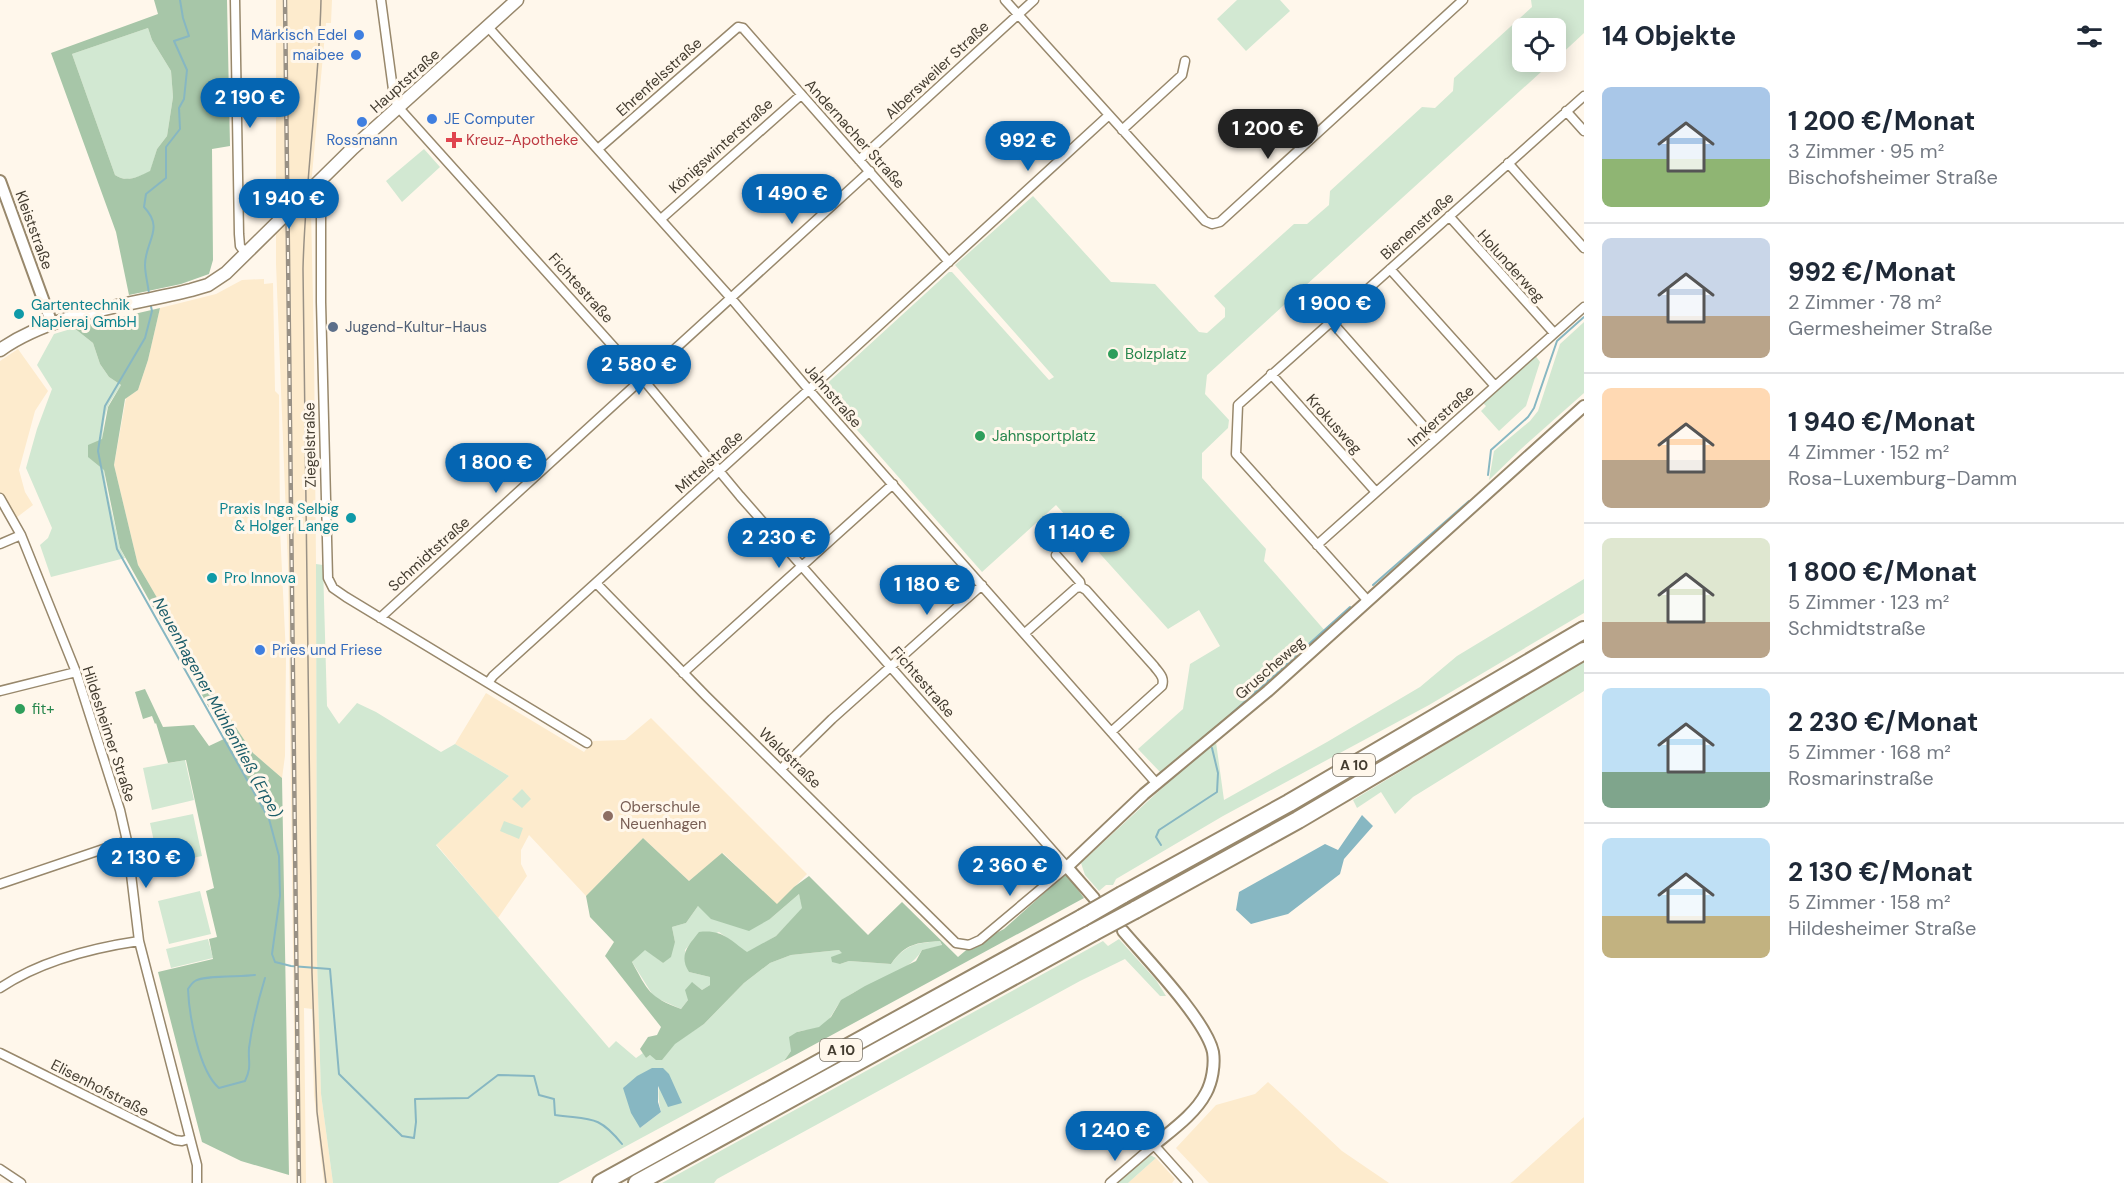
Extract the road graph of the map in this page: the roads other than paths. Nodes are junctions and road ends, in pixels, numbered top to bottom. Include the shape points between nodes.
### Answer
1 (236, 0) edge
2 (381, 0) edge
3 (517, 0) edge
4 (1005, 0) edge
5 (1034, 0) edge
6 (1463, 0) edge
7 (1018, 14) junction
8 (488, 27) junction
9 (738, 27) joint
10 (1185, 62) dead end
11 (801, 94) junction
12 (1584, 96) edge
13 (398, 107) junction
14 (1566, 111) junction
15 (1109, 115) junction
16 (1122, 130) junction
17 (1584, 131) edge
18 (598, 149) junction
19 (859, 160) junction
20 (1508, 163) junction
21 (870, 171) junction
22 (0, 181) edge
23 (313, 186) junction
24 (3, 196) edge
25 (1449, 216) junction
26 (661, 219) junction
27 (1584, 248) edge
28 (246, 254) junction
29 (949, 262) junction
30 (1390, 269) junction
31 (730, 297) junction
32 (1584, 307) edge
33 (1330, 321) junction
34 (52, 324) junction
35 (1554, 333) junction
36 (0, 350) edge
37 (1271, 374) junction
38 (641, 379) junction
39 (1495, 386) junction
40 (809, 390) junction
41 (1584, 406) edge
42 (1435, 439) junction
43 (719, 471) junction
44 (893, 484) junction
45 (1376, 492) junction
46 (0, 498) edge
47 (21, 535) junction
48 (0, 544) edge
49 (1317, 545) junction
50 (1056, 555) dead end
51 (802, 565) junction
52 (596, 583) junction
53 (982, 585) junction
54 (1081, 587) junction
55 (1368, 602) junction
56 (380, 618) junction
57 (1584, 630) edge
58 (1025, 633) junction
59 (1584, 651) edge
60 (890, 667) junction
61 (76, 672) junction
62 (683, 673) junction
63 (488, 683) junction
64 (0, 691) edge
65 (1111, 732) junction
66 (587, 743) dead end
67 (781, 769) junction
68 (1157, 783) junction
69 (127, 841) junction
70 (1067, 867) junction
71 (0, 884) edge
72 (1094, 898) dead end
73 (1122, 931) dead end
74 (139, 941) junction
75 (969, 945) joint
76 (0, 988) edge
77 (0, 1053) edge
78 (189, 1140) junction
79 (1154, 1145) junction
80 (0, 1169) edge
81 (21, 1183) edge
82 (197, 1183) edge
83 (601, 1183) edge
84 (637, 1183) edge
85 (1110, 1183) edge
86 (1188, 1183) edge

1 - 28 street via 239,234 240,246
2 - 13 street
3 - 8 main road, Hauptstraße
4 - 7 street
5 - 7 street, Albersweiler Straße
6 - 16 street via 1220,222 1212,224 1205,220
7 - 15 street
7 - 19 street, Albersweiler Straße
8 - 13 main road, Hauptstraße
8 - 18 street, Jahnstraße
9 - 11 street, Andernacher Straße
9 - 18 street, Ehrenfelsstraße
10 - 16 street via 1182,75
11 - 19 street, Andernacher Straße
11 - 26 street, Königswinterstraße
12 - 14 street, Bienenstraße
13 - 23 main road, Hauptstraße
13 - 38 street, Fichtestraße
14 - 17 street
14 - 20 street, Bienenstraße
15 - 16 street
15 - 29 street, Mittelstraße
18 - 26 street, Jahnstraße
19 - 21 street, Andernacher Straße
20 - 25 street, Bienenstraße
20 - 27 street
21 - 29 street, Andernacher Straße
21 - 31 street, Schmidtstraße
22 - 24 street, Kleiststraße
23 - 28 main road, Hauptstraße
23 - 56 street, Ziegelstraße via 321,198 328,578 333,588
24 - 34 street, Kleiststraße
25 - 30 street, Bienenstraße
25 - 35 street, Holunderweg
26 - 31 street, Jahnstraße
28 - 34 main road, Hauptstraße via 208,285
29 - 40 street, Mittelstraße
30 - 33 street, Bienenstraße
30 - 39 street
31 - 38 street, Schmidtstraße
31 - 40 street, Jahnstraße
32 - 35 street, Imkerstraße
33 - 37 street, Bienenstraße
33 - 42 street
34 - 36 main road, Hauptstraße
35 - 39 street, Imkerstraße
37 - 45 street, Krokusweg
37 - 49 street, Bienenstraße via 1238,405 1236,454
38 - 43 street, Fichtestraße
38 - 56 street, Schmidtstraße
39 - 42 street, Imkerstraße
40 - 43 street, Mittelstraße
40 - 44 street, Jahnstraße
41 - 55 street, Gruscheweg
42 - 45 street, Imkerstraße
43 - 51 street, Fichtestraße
43 - 52 street, Mittelstraße
44 - 51 street
44 - 53 street, Jahnstraße
45 - 49 street, Imkerstraße
46 - 47 street, Hildesheimer Straße
47 - 48 street
47 - 61 street, Hildesheimer Straße
49 - 55 street, Bienenstraße
50 - 54 street
51 - 60 street, Fichtestraße
51 - 62 street
52 - 62 street, Waldstraße
52 - 63 street, Mittelstraße
53 - 58 street, Jahnstraße
53 - 60 street
54 - 58 street
54 - 65 street via 1164,681
55 - 68 street, Gruscheweg
56 - 63 street, Ziegelstraße
57 - 83 highway, A 10, bridge via 1289,803
58 - 65 street, Jahnstraße
59 - 84 highway, A 10, bridge via 1298,820
60 - 67 street
60 - 70 street, Fichtestraße
61 - 64 street
61 - 69 street, Hildesheimer Straße
62 - 67 street, Waldstraße
63 - 66 street, Ziegelstraße
65 - 68 street, Jahnstraße
67 - 75 street, Waldstraße via 948,936 961,945
68 - 70 street, Gruscheweg
69 - 71 street
69 - 74 street, Hildesheimer Straße
70 - 72 street, Fichtestraße
70 - 75 street, Gruscheweg
73 - 79 street via 1201,1027 1213,1052 1207,1092
74 - 76 street via 77,954
74 - 78 street, Hildesheimer Straße
77 - 78 street, Elisenhofstraße via 175,1140
78 - 82 street, Hildesheimer Straße via 197,1165
79 - 85 street
79 - 86 street
80 - 81 street

